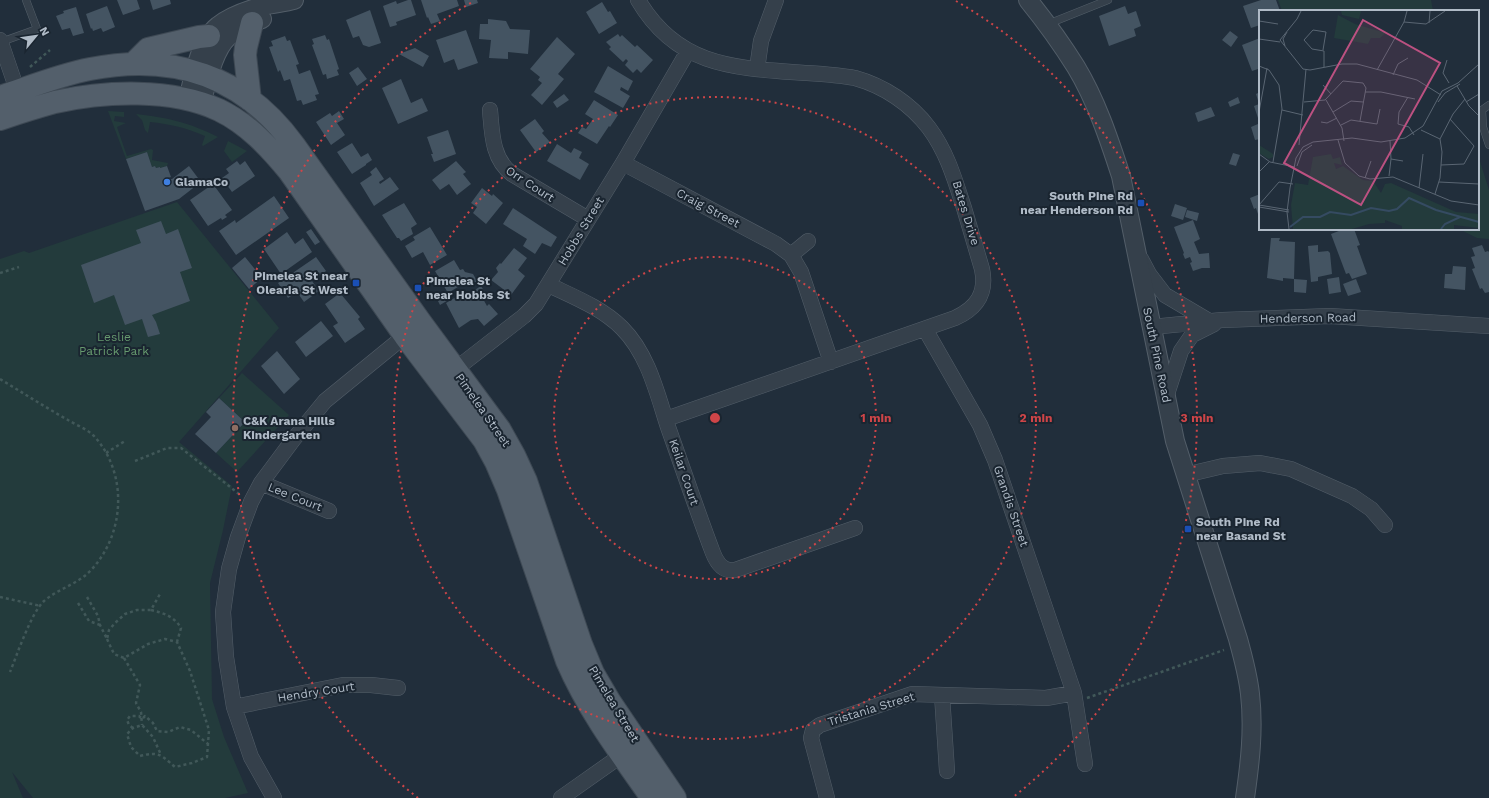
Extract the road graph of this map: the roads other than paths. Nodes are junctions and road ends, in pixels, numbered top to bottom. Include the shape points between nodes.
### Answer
1 (26, 0) edge
2 (292, 0) edge
3 (638, 0) edge
4 (776, 0) edge
5 (1028, 0) edge
6 (1108, 0) edge
7 (252, 23) junction
8 (1048, 24) junction
9 (209, 36) junction
10 (0, 41) edge
11 (688, 51) junction
12 (133, 64) junction
13 (757, 69) junction
14 (202, 74) junction
15 (7, 95) edge
16 (250, 100) junction
17 (194, 102) junction
18 (1489, 105) edge
19 (490, 110) dead end
20 (6, 117) edge
21 (1489, 145) edge
22 (623, 163) junction
23 (588, 219) junction
24 (808, 241) dead end
25 (1134, 248) junction
26 (791, 255) junction
27 (549, 285) junction
28 (1215, 321) junction
29 (1489, 326) edge
30 (1152, 327) junction
31 (413, 329) junction
32 (925, 329) junction
33 (831, 362) junction
34 (447, 376) junction
35 (1166, 397) junction
36 (666, 419) junction
37 (1185, 475) junction
38 (261, 483) junction
39 (330, 511) dead end
40 (1385, 525) dead end
41 (855, 528) dead end
42 (398, 688) dead end
43 (1074, 693) junction
44 (942, 695) junction
45 (234, 707) junction
46 (630, 749) junction
47 (1085, 764) dead end
48 (947, 771) dead end
49 (274, 798) edge
50 (561, 798) edge
51 (652, 798) edge
52 (675, 798) edge
53 (827, 798) edge
54 (1245, 798) edge

1 - 10 lane via 36,29
2 - 7 street via 270,16
2 - 9 street via 264,5 232,18 218,25
3 - 11 street, Bates Drive via 653,22
4 - 13 street via 760,46
5 - 8 street, South Pine Road
6 - 8 lane
7 - 14 street via 224,42
7 - 16 main road via 245,50
8 - 25 street, South Pine Road via 1076,68 1098,110 1110,141 1121,176
9 - 12 main road via 148,49
9 - 14 street
10 - 15 street via 13,76
11 - 13 street, Bates Drive via 717,63
11 - 22 street, Hobbs Street
12 - 14 main road, Pimelea Street via 161,64
12 - 15 main road, Pimelea Street via 79,72
13 - 32 street, Bates Drive via 836,75 864,81 899,99 920,117 934,134 944,150 954,176 984,279 980,296 971,309
14 - 16 main road, Pimelea Street via 225,84
14 - 17 street
15 - 20 street
16 - 31 main road, Pimelea Street via 289,138
17 - 20 main road, Pimelea Street via 166,96 99,95 54,103
17 - 31 main road, Pimelea Street via 219,110 259,137 278,157
18 - 21 lane via 1482,110 1483,127
19 - 23 street, Orr Court via 495,147 503,167
22 - 23 street, Hobbs Street
22 - 26 street, Craig Street via 776,244
23 - 27 street, Hobbs Street
24 - 26 street
25 - 28 street via 1165,295
25 - 30 street, South Pine Road
26 - 33 street, Craig Street via 801,272
27 - 34 street, Hobbs Street via 529,312
27 - 36 street, Keilar Court via 598,310 627,333 647,367
28 - 29 street, Henderson Road via 1330,316
28 - 30 street, Henderson Road
28 - 35 street via 1192,335 1181,351
30 - 35 street, South Pine Road
31 - 34 main road, Pimelea Street
31 - 38 street via 325,401
32 - 33 street, Bates Drive
32 - 43 street, Grandis Street via 980,425 995,460
33 - 36 street, Bates Drive
34 - 46 main road, Pimelea Street via 496,462 517,513 569,666 583,694
35 - 37 street, South Pine Road
36 - 41 street, Keilar Court via 713,553 724,569 735,570
37 - 40 street via 1223,466 1260,463 1291,469 1352,496 1371,509
37 - 54 street, South Pine Road via 1246,670 1252,733
38 - 39 street, Lee Court
38 - 45 street via 238,538 229,569 223,612 226,657
42 - 45 street, Hendry Court via 343,685
43 - 44 street, Tristania Street via 1046,698
43 - 47 street, Grandis Street
44 - 48 street
44 - 53 street, Tristania Street via 912,694 820,724 813,730 811,738
45 - 49 street via 251,757
46 - 50 street
46 - 51 main road, Pimelea Street
46 - 52 main road, Pimelea Street

